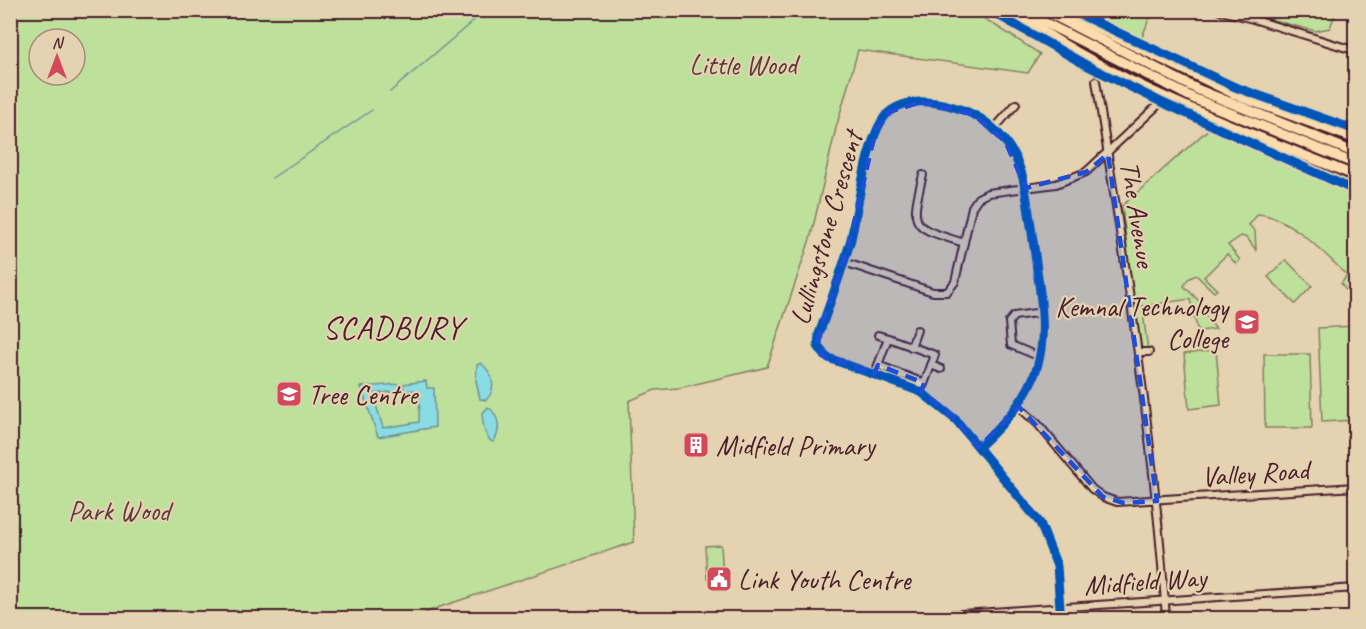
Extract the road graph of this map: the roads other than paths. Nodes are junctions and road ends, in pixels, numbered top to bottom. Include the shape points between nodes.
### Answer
1 (1011, 10) edge
2 (1020, 10) edge
3 (1043, 10) edge
4 (1060, 10) edge
5 (1217, 10) edge
6 (1356, 51) edge
7 (1096, 81) dead end
8 (1016, 104) dead end
9 (1157, 106) dead end
10 (994, 129) junction
11 (1356, 140) edge
12 (1356, 153) edge
13 (1108, 154) junction
14 (1356, 164) edge
15 (923, 175) dead end
16 (1356, 176) edge
17 (1025, 188) junction
18 (964, 243) junction
19 (844, 262) junction
20 (1043, 312) junction
21 (917, 330) dead end
22 (878, 335) dead end
23 (888, 338) junction
24 (911, 347) junction
25 (1138, 352) junction
26 (1149, 352) dead end
27 (1040, 357) junction
28 (878, 365) junction
29 (931, 365) junction
30 (941, 369) dead end
31 (874, 374) junction
32 (924, 383) junction
33 (921, 393) junction
34 (1018, 407) junction
35 (979, 447) junction
36 (1356, 487) edge
37 (1157, 501) junction
38 (1356, 588) edge
39 (1165, 601) junction
40 (1060, 608) junction
41 (901, 618) edge
42 (1166, 618) edge

1 - 16 highway via 1087,58 1174,102
2 - 14 highway via 1195,99
3 - 12 highway via 1199,90
4 - 11 highway via 1241,96
5 - 6 street
7 - 13 street, The Avenue
8 - 10 street
9 - 13 street
10 - 17 street, Lullingstone Crescent via 1015,156
10 - 19 street, Lullingstone Crescent via 973,114 940,104 914,102 889,112 874,136
13 - 17 street via 1086,172 1056,184
13 - 25 street, The Avenue
15 - 18 street via 914,212 918,225
17 - 18 street via 978,198 972,207
17 - 20 street, Lullingstone Crescent
18 - 19 street via 955,282 947,292
19 - 31 street, Lullingstone Crescent via 817,340 822,355
20 - 27 street, Lullingstone Crescent
20 - 27 street via 1014,316 1009,322 1011,345
21 - 24 street
22 - 23 street
23 - 24 street
23 - 28 street
24 - 29 street via 935,356
25 - 26 street
25 - 37 street, The Avenue
27 - 34 street, Lullingstone Crescent
28 - 31 street
28 - 32 street
29 - 30 street
29 - 32 street
31 - 33 street
32 - 33 street
33 - 35 street via 947,411
34 - 35 street, Lullingstone Crescent
34 - 37 street, Valley Road via 1038,424 1102,497 1124,503
35 - 40 street via 1034,513 1047,535 1057,566
36 - 37 street, Valley Road
37 - 39 street, The Avenue
38 - 39 street, Midfield Way
39 - 40 street, Midfield Way
39 - 42 street, The Avenue
40 - 41 street, Midfield Way

